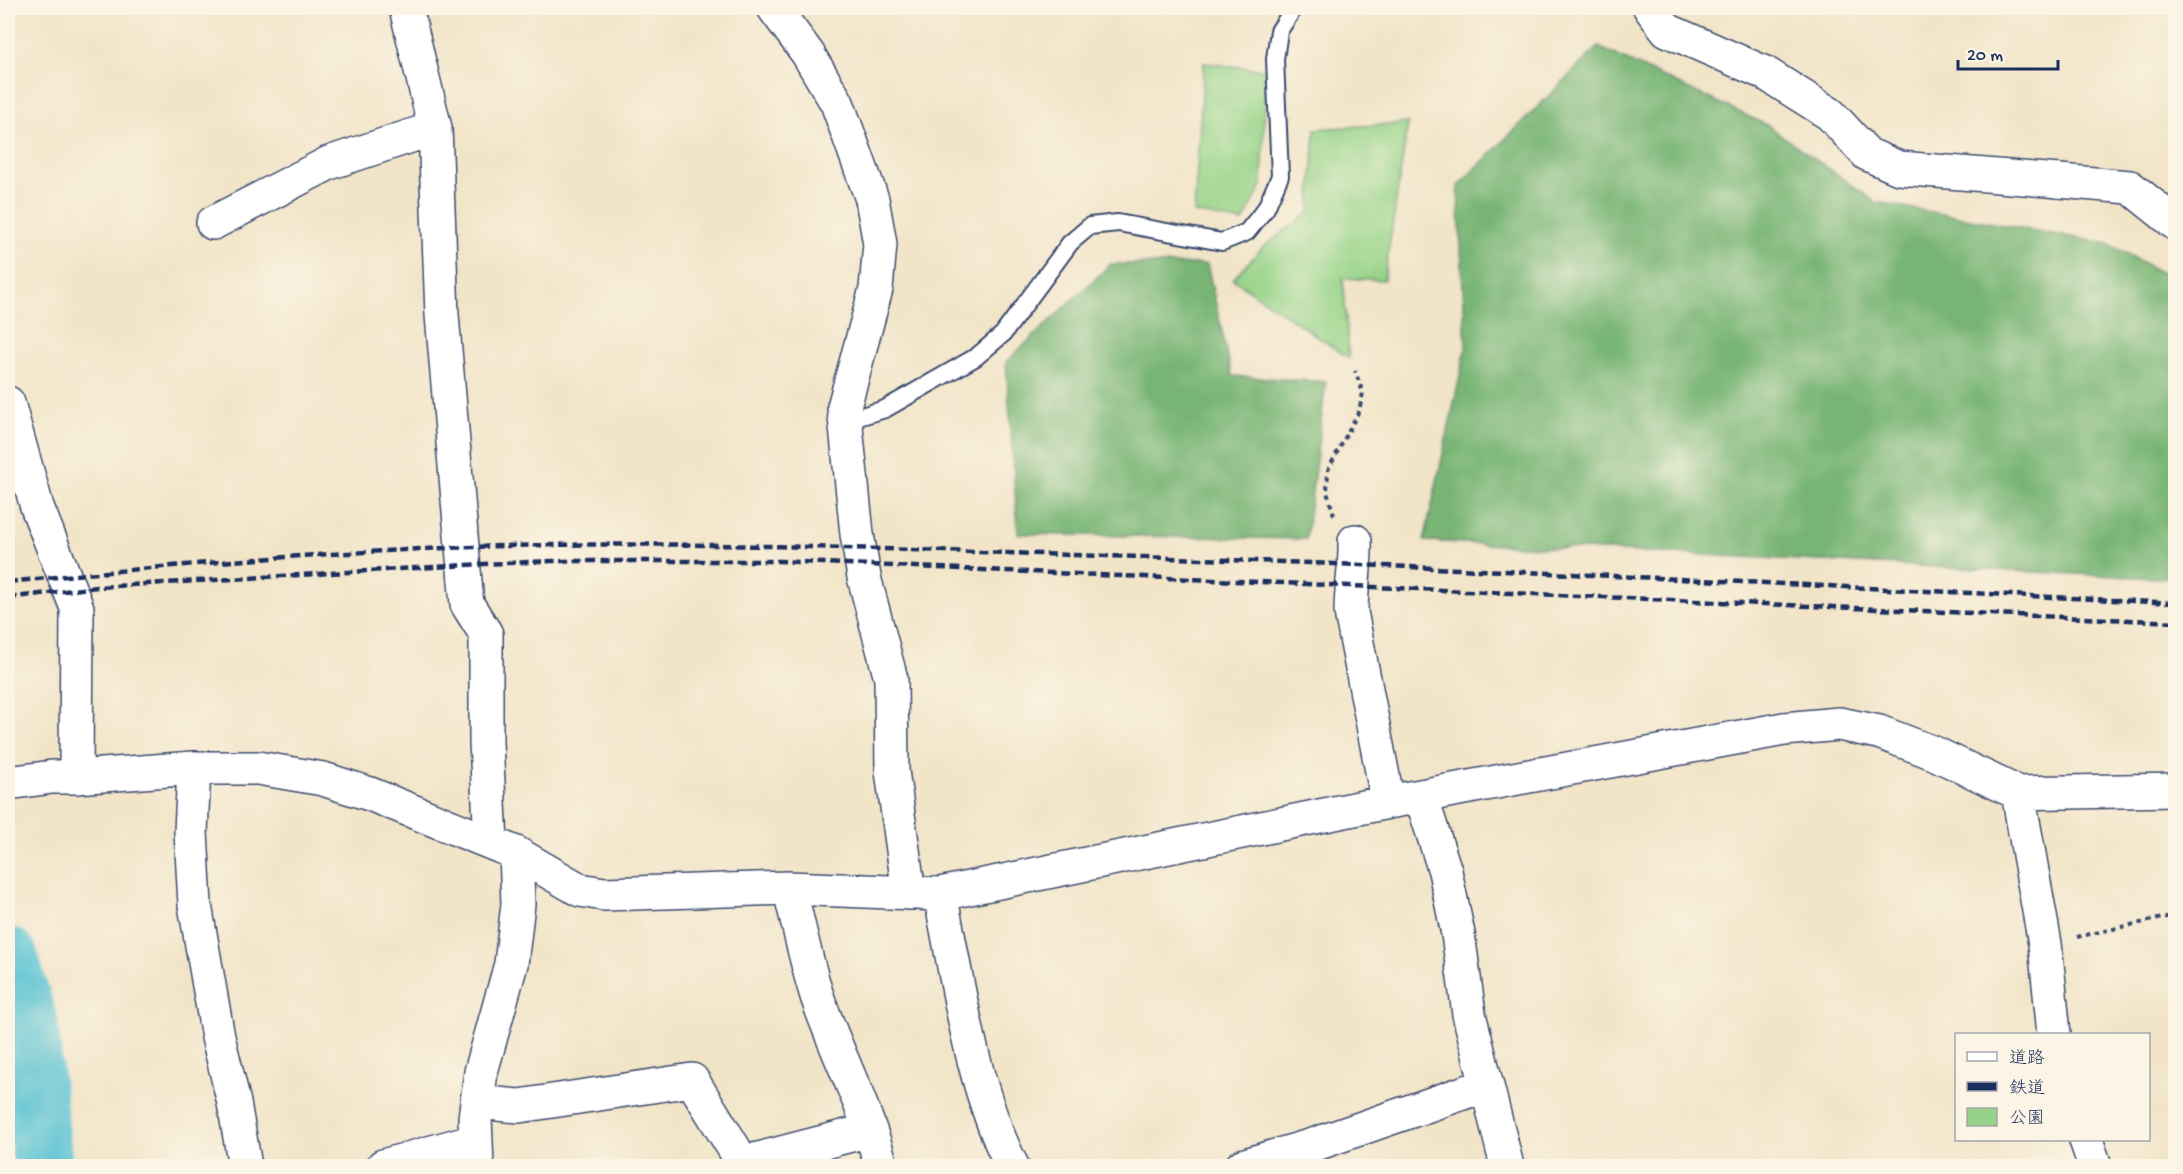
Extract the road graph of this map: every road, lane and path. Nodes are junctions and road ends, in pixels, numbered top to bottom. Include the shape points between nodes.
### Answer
1 (406, 8) edge
2 (774, 8) edge
3 (1294, 8) edge
4 (1650, 8) edge
5 (435, 128) junction
6 (213, 223) dead end
7 (2175, 224) edge
8 (1355, 370) dead end
9 (8, 403) edge
10 (845, 421) junction
11 (1355, 541) joint
12 (194, 768) junction
13 (64, 777) junction
14 (8, 783) edge
15 (2175, 790) edge
16 (2018, 793) junction
17 (1421, 796) junction
18 (1388, 802) junction
19 (503, 848) junction
20 (789, 888) junction
21 (925, 893) junction
22 (2175, 915) edge
23 (2045, 944) junction
24 (2054, 1033) edge
25 (1486, 1084) junction
26 (477, 1102) junction
27 (870, 1130) junction
28 (2086, 1141) edge
29 (476, 1153) edge
30 (245, 1167) edge
31 (383, 1167) edge
32 (881, 1167) edge
33 (1012, 1167) edge
34 (1242, 1167) edge
35 (1507, 1167) edge
36 (2095, 1167) edge

1 - 5 street
2 - 10 street via 837,103 872,199 880,244 876,289 844,408
3 - 10 lane via 1279,31 1275,59 1280,176 1266,208 1247,232 1222,242 1118,223 1090,226 1070,243 1003,333 976,357 885,409
4 - 7 street via 1667,30 1765,73 1830,114 1868,154 1899,168 2130,188
5 - 6 street via 329,163
5 - 19 street via 442,315 467,604 486,634 486,741
8 - 11 path via 1363,393 1359,411 1328,470 1327,492 1333,514
9 - 13 street via 37,507 77,608
10 - 21 street via 856,534 891,679 892,771
11 - 18 street via 1351,612
12 - 13 street
12 - 19 street via 258,768 323,779
12 - 30 street via 191,832 195,905
13 - 14 street
15 - 16 street
16 - 17 street via 1880,732 1839,724 1784,729
16 - 23 street
17 - 18 street
17 - 25 street via 1445,871 1469,1014
18 - 21 street
19 - 20 street via 580,890 604,894
19 - 26 street via 518,904 511,964 481,1072
20 - 21 street
20 - 27 street via 818,998
21 - 33 street via 975,1067
22 - 23 path
23 - 24 street
25 - 34 street
25 - 35 street
26 - 27 street via 519,1106 692,1080 743,1163
26 - 29 street
27 - 32 street
28 - 36 street
29 - 31 street

